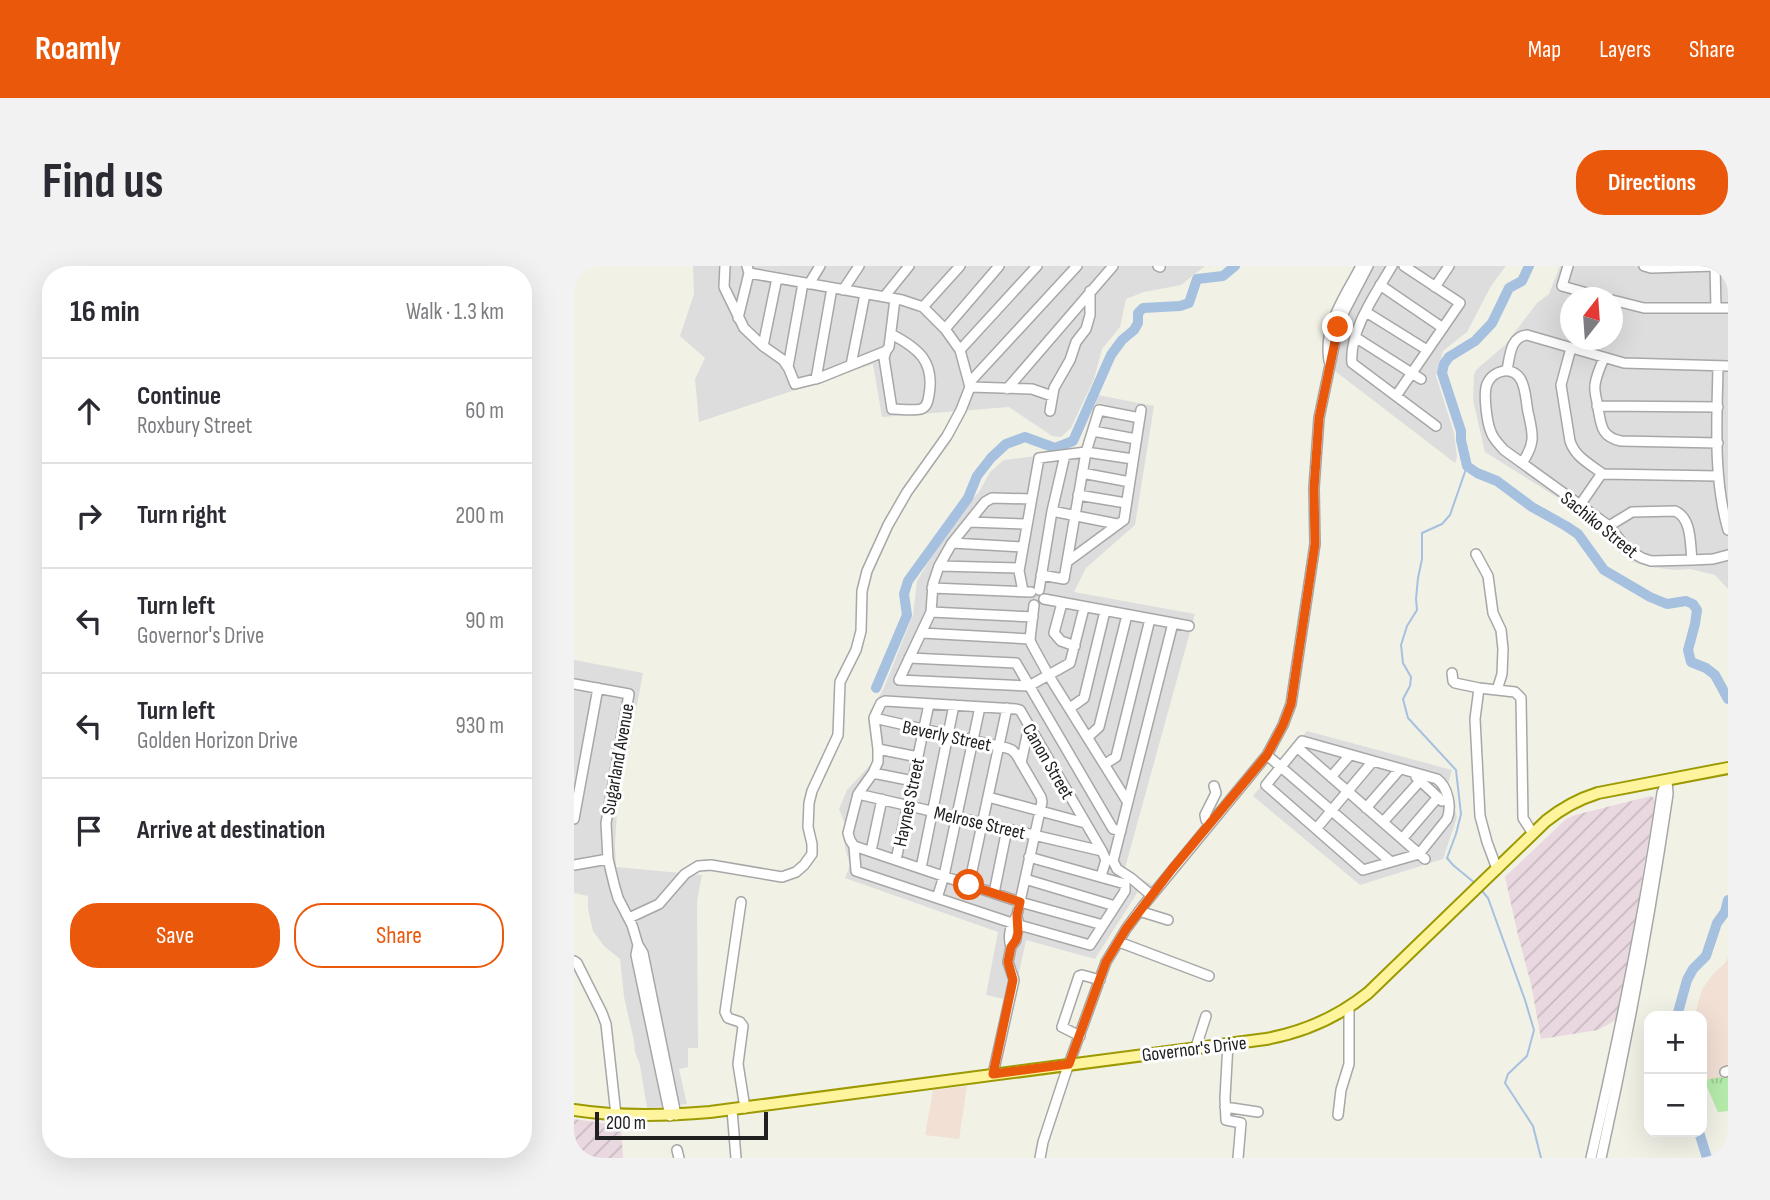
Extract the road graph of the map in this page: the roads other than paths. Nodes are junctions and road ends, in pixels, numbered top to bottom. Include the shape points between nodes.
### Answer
1 (725, 266) edge
2 (779, 266) edge
3 (820, 266) edge
4 (859, 266) edge
5 (909, 266) edge
6 (960, 266) edge
7 (999, 266) edge
8 (1037, 266) edge
9 (1077, 266) edge
10 (1113, 266) edge
11 (1361, 266) edge
12 (1368, 266) edge
13 (1391, 266) edge
14 (1404, 266) edge
15 (1449, 266) edge
16 (1568, 266) edge
17 (1644, 266) edge
18 (1715, 266) edge
19 (1665, 267) edge
20 (748, 269) edge
21 (775, 277) junction
22 (806, 283) junction
23 (1380, 285) junction
24 (1435, 287) junction
25 (1566, 287) edge
26 (832, 288) junction
27 (843, 290) junction
28 (1090, 291) junction
29 (864, 293) junction
30 (884, 297) junction
31 (895, 299) junction
32 (1623, 303) edge
33 (923, 307) junction
34 (1716, 308) junction
35 (1728, 308) edge
36 (1366, 312) junction
37 (738, 318) junction
38 (945, 328) junction
39 (1443, 328) junction
40 (891, 334) junction
41 (1355, 337) junction
42 (1560, 345) edge
43 (763, 346) junction
44 (960, 350) junction
45 (1427, 350) junction
46 (1570, 350) edge
47 (1578, 350) edge
48 (886, 351) junction
49 (1604, 358) junction
50 (851, 365) junction
51 (1330, 366) junction
52 (1723, 366) edge
53 (788, 367) junction
54 (1507, 370) junction
55 (1412, 371) junction
56 (816, 379) junction
57 (1421, 379) dead end
58 (970, 385) junction
59 (1007, 389) junction
60 (1052, 396) junction
61 (1396, 396) junction
62 (1598, 406) junction
63 (1718, 407) junction
64 (1050, 411) dead end
65 (1436, 426) dead end
66 (1093, 430) junction
67 (1136, 439) junction
68 (1718, 443) junction
69 (1086, 452) junction
70 (1065, 455) junction
71 (1133, 459) junction
72 (1522, 463) junction
73 (1082, 473) junction
74 (1603, 474) junction
75 (1718, 476) junction
76 (1130, 482) junction
77 (1078, 495) junction
78 (1031, 499) junction
79 (1126, 503) junction
80 (1580, 505) junction
81 (1052, 511) junction
82 (1075, 516) junction
83 (969, 522) junction
84 (1026, 524) junction
85 (1118, 524) junction
86 (1609, 526) junction
87 (1728, 530) edge
88 (952, 543) junction
89 (1022, 547) junction
90 (1476, 554) dead end
91 (1728, 555) edge
92 (1692, 560) junction
93 (1067, 562) junction
94 (939, 566) junction
95 (1019, 568) junction
96 (1041, 575) junction
97 (932, 588) junction
98 (1031, 591) junction
99 (1044, 600) junction
100 (1062, 603) junction
101 (1034, 605) junction
102 (1084, 608) junction
103 (1105, 611) junction
104 (931, 612) junction
105 (1127, 615) junction
106 (1032, 617) junction
107 (1150, 619) junction
108 (1173, 622) junction
109 (1189, 626) dead end
110 (922, 633) junction
111 (1030, 639) junction
112 (1074, 646) junction
113 (909, 658) junction
114 (1452, 673) dead end
115 (1049, 676) junction
116 (574, 684) edge
117 (1029, 686) junction
118 (598, 688) junction
119 (1479, 688) junction
120 (1497, 690) junction
121 (929, 704) junction
122 (954, 705) junction
123 (981, 707) junction
124 (1007, 708) junction
125 (1070, 708) junction
126 (874, 718) junction
127 (1029, 726) junction
128 (924, 729) junction
129 (948, 734) junction
130 (1088, 737) junction
131 (974, 740) junction
132 (999, 746) junction
133 (1297, 747) junction
134 (878, 749) junction
135 (1267, 755) junction
136 (1350, 755) junction
137 (918, 757) junction
138 (1373, 761) junction
139 (1021, 763) junction
140 (1105, 764) junction
141 (1281, 766) junction
142 (1725, 769) edge
143 (1405, 770) junction
144 (873, 773) junction
145 (1331, 776) junction
146 (1667, 779) junction
147 (913, 781) junction
148 (1420, 781) junction
149 (1214, 786) dead end
150 (1348, 791) junction
151 (858, 793) junction
152 (988, 797) junction
153 (1438, 797) junction
154 (882, 799) junction
155 (1128, 801) junction
156 (908, 805) junction
157 (1449, 807) junction
158 (1366, 808) junction
159 (1332, 810) junction
160 (932, 811) junction
161 (1040, 811) junction
162 (957, 817) junction
163 (574, 819) edge
164 (1383, 822) junction
165 (982, 823) junction
166 (1086, 823) junction
167 (1210, 823) junction
168 (1007, 829) junction
169 (1316, 829) junction
170 (1121, 831) junction
171 (1533, 834) junction
172 (1034, 835) junction
173 (1402, 839) junction
174 (854, 846) junction
175 (871, 851) junction
176 (1102, 851) junction
177 (1029, 856) junction
178 (1422, 856) junction
179 (608, 859) junction
180 (896, 860) junction
181 (1391, 862) junction
182 (574, 865) edge
183 (921, 868) junction
184 (1495, 871) junction
185 (944, 876) junction
186 (1101, 876) junction
187 (1025, 879) junction
188 (1127, 880) junction
189 (969, 885) junction
190 (994, 893) junction
191 (1153, 893) junction
192 (937, 898) junction
193 (741, 902) dead end
194 (1020, 902) junction
195 (1115, 906) junction
196 (1139, 911) junction
197 (629, 918) junction
198 (1168, 920) dead end
199 (1016, 921) junction
200 (1102, 925) junction
201 (1119, 942) junction
202 (574, 961) edge
203 (1209, 976) dead end
204 (1100, 980) junction
205 (1349, 1008) junction
206 (1206, 1016) dead end
207 (1080, 1036) junction
208 (1228, 1043) junction
209 (1196, 1047) junction
210 (1069, 1064) junction
211 (993, 1074) junction
212 (749, 1107) junction
213 (1226, 1107) junction
214 (574, 1110) edge
215 (732, 1110) junction
216 (1258, 1112) dead end
217 (616, 1115) junction
218 (673, 1115) junction
219 (1338, 1115) dead end
220 (736, 1158) edge
221 (1040, 1158) edge
222 (1238, 1158) edge
223 (1591, 1158) edge
224 (1601, 1158) edge

1 - 37 street via 724,287
2 - 21 street
3 - 22 street
4 - 27 street
5 - 30 street
6 - 33 street
7 - 38 street
8 - 44 street
9 - 58 street
10 - 28 street
11 - 51 street via 1331,324
12 - 51 street via 1340,320
13 - 23 street
14 - 24 street
15 - 24 street
16 - 25 street via 1562,286
17 - 19 street
18 - 19 street
18 - 34 street
20 - 21 street
20 - 37 street
21 - 22 street
21 - 43 street
22 - 26 street
22 - 53 street
23 - 36 street
23 - 39 street
24 - 39 street via 1460,303
26 - 27 street
26 - 56 street
27 - 29 street
28 - 59 street
28 - 60 street via 1086,329
29 - 30 street
29 - 50 street
30 - 31 street
31 - 33 street
31 - 40 street
32 - 34 street via 1644,308
33 - 38 street
34 - 35 street
36 - 41 street
36 - 45 street
37 - 43 street
38 - 44 street
39 - 45 street
40 - 48 street
40 - 48 street via 910,344 927,365 931,383 921,409 892,409
41 - 55 street
41 - 61 street via 1352,363
42 - 54 street via 1522,335 1515,341
43 - 53 street
44 - 58 street
45 - 55 street
46 - 74 street via 1561,385 1572,450
47 - 49 street
48 - 50 street
49 - 52 street via 1624,363
49 - 62 street via 1595,385
50 - 56 street
51 - 135 street via 1319,418 1315,544 1291,704
52 - 63 street
53 - 56 street via 795,384
54 - 72 street via 1522,383 1533,437
54 - 72 street, Sachiko Street via 1491,378 1486,404 1491,433
55 - 57 street
55 - 61 street
58 - 59 street
58 - 197 street via 947,436 907,492 867,571 861,631 840,682 838,735 809,803 810,858 796,872 782,877 698,866 659,904
59 - 60 street via 1032,389
60 - 64 street
61 - 65 street
62 - 63 street
62 - 68 street via 1604,433 1615,440
63 - 68 street
66 - 67 street
66 - 67 street via 1099,410 1140,414
66 - 69 street
67 - 71 street
68 - 75 street
69 - 70 street
69 - 71 street
69 - 73 street
70 - 78 street via 1038,458
70 - 81 street
71 - 76 street
72 - 80 street, Sachiko Street
73 - 76 street
73 - 77 street
74 - 75 street
74 - 80 street
75 - 87 street
76 - 79 street
77 - 79 street
77 - 82 street
78 - 83 street via 992,498
78 - 84 street
79 - 85 street via 1124,520
80 - 86 street, Sachiko Street
81 - 82 street
81 - 96 street
82 - 85 street
82 - 93 street
83 - 84 street
83 - 88 street
84 - 89 street
85 - 93 street
86 - 92 street, Sachiko Street via 1628,550 1642,558
86 - 92 street via 1632,512 1680,513 1686,521
88 - 89 street
88 - 94 street
89 - 95 street
90 - 120 street via 1488,576 1493,613 1501,630 1502,674
91 - 92 street, Sachiko Street
93 - 96 street via 1064,579
94 - 95 street
94 - 97 street
95 - 98 street via 1021,586
96 - 98 street
97 - 98 street
97 - 104 street
98 - 99 street via 1043,593
98 - 101 street via 1028,599
99 - 100 street
99 - 101 street
100 - 102 street
100 - 112 street via 1054,633
101 - 106 street
102 - 103 street
102 - 112 street
103 - 105 street
103 - 125 street via 1084,698
104 - 106 street
104 - 110 street
105 - 107 street
105 - 130 street via 1099,727
106 - 111 street
107 - 108 street
107 - 140 street via 1116,757
108 - 109 street
108 - 155 street
110 - 111 street
110 - 113 street
111 - 115 street
112 - 115 street via 1070,663
113 - 117 street via 1016,663
113 - 117 street via 899,680
114 - 119 street via 1455,683
115 - 117 street
115 - 125 street
116 - 118 street
117 - 170 street via 1113,829
118 - 163 street
118 - 179 street, Sugarland Avenue via 629,694 606,823
119 - 120 street
119 - 184 street via 1475,719 1480,816
120 - 171 street via 1515,692 1521,698 1523,818
121 - 122 street, Canon Street
121 - 126 street, Canon Street via 883,702
121 - 128 street, Haynes Street
122 - 123 street, Canon Street
122 - 129 street
123 - 124 street, Canon Street
123 - 131 street
124 - 127 street, Canon Street via 1020,710
124 - 132 street
125 - 130 street
126 - 128 street, Beverly Street
126 - 134 street
127 - 139 street
127 - 166 street, Canon Street
128 - 129 street, Beverly Street
128 - 137 street, Haynes Street
129 - 131 street, Beverly Street
129 - 160 street
130 - 140 street
131 - 132 street, Beverly Street
131 - 162 street
132 - 139 street, Beverly Street via 1012,750
132 - 152 street
133 - 136 street via 1302,741
133 - 141 street
133 - 145 street
134 - 137 street
134 - 144 street
135 - 141 street
135 - 167 street
136 - 138 street
136 - 145 street
137 - 147 street, Haynes Street
138 - 143 street
138 - 150 street
139 - 161 street, Beverly Street via 1041,797
140 - 155 street
141 - 159 street
141 - 169 street via 1266,785
142 - 146 main road, Governor's Drive
143 - 148 street
143 - 157 street via 1442,783
143 - 158 street
144 - 147 street
144 - 151 street
145 - 150 street
146 - 171 main road, Governor's Drive via 1583,798
146 - 223 street
146 - 224 street via 1653,893
147 - 156 street, Haynes Street
148 - 153 street
148 - 164 street
149 - 167 street via 1216,793 1205,818
150 - 158 street
150 - 159 street
151 - 154 street, Melrose Street
151 - 174 street via 848,833
152 - 161 street
152 - 165 street
153 - 157 street
153 - 173 street
154 - 156 street, Melrose Street
154 - 175 street
155 - 170 street
156 - 160 street, Melrose Street
156 - 180 street, Haynes Street
157 - 178 street via 1447,819
158 - 164 street
159 - 169 street
159 - 181 street
160 - 162 street, Melrose Street
160 - 183 street
161 - 166 street
161 - 172 street
162 - 165 street, Melrose Street
162 - 185 street
164 - 173 street
165 - 168 street, Melrose Street
165 - 189 street
166 - 176 street, Canon Street
167 - 191 street
168 - 172 street, Melrose Street
168 - 190 street
169 - 181 street via 1363,870
170 - 188 street via 1113,861
171 - 184 main road, Governor's Drive
172 - 176 street, Melrose Street
172 - 177 street
173 - 178 street
174 - 175 street
174 - 192 street via 856,871
175 - 180 street
176 - 186 street
177 - 186 street
177 - 187 street
178 - 181 street
179 - 182 street
179 - 197 street, Sugarland Avenue via 615,890
180 - 183 street
183 - 185 street
184 - 205 main road, Governor's Drive
185 - 189 street
185 - 192 street
186 - 188 street
187 - 194 street
187 - 195 street
188 - 191 street via 1141,881
188 - 195 street
189 - 190 street
190 - 194 street
191 - 196 street
192 - 199 street
193 - 212 street via 724,1012 743,1026 738,1064
194 - 199 street
194 - 200 street
195 - 200 street
196 - 198 street
196 - 201 street
197 - 218 street, Sugarland Avenue
199 - 200 street via 1090,946
199 - 211 street via 1016,940 1008,962 1013,980
201 - 203 street
201 - 204 street
202 - 217 street via 606,1024
204 - 207 street
204 - 207 street via 1079,976 1062,1027
205 - 208 main road, Governor's Drive via 1294,1033
205 - 219 street via 1349,1064
206 - 209 street
207 - 210 street
208 - 209 main road, Governor's Drive
208 - 213 street
209 - 210 main road, Governor's Drive
210 - 211 main road, Governor's Drive
210 - 221 street
211 - 212 main road, Governor's Drive
212 - 215 main road, Governor's Drive
213 - 216 street
213 - 222 street via 1226,1120 1241,1123
214 - 217 main road, Governor's Drive
215 - 218 main road, Governor's Drive
215 - 220 street
217 - 218 main road, Governor's Drive

